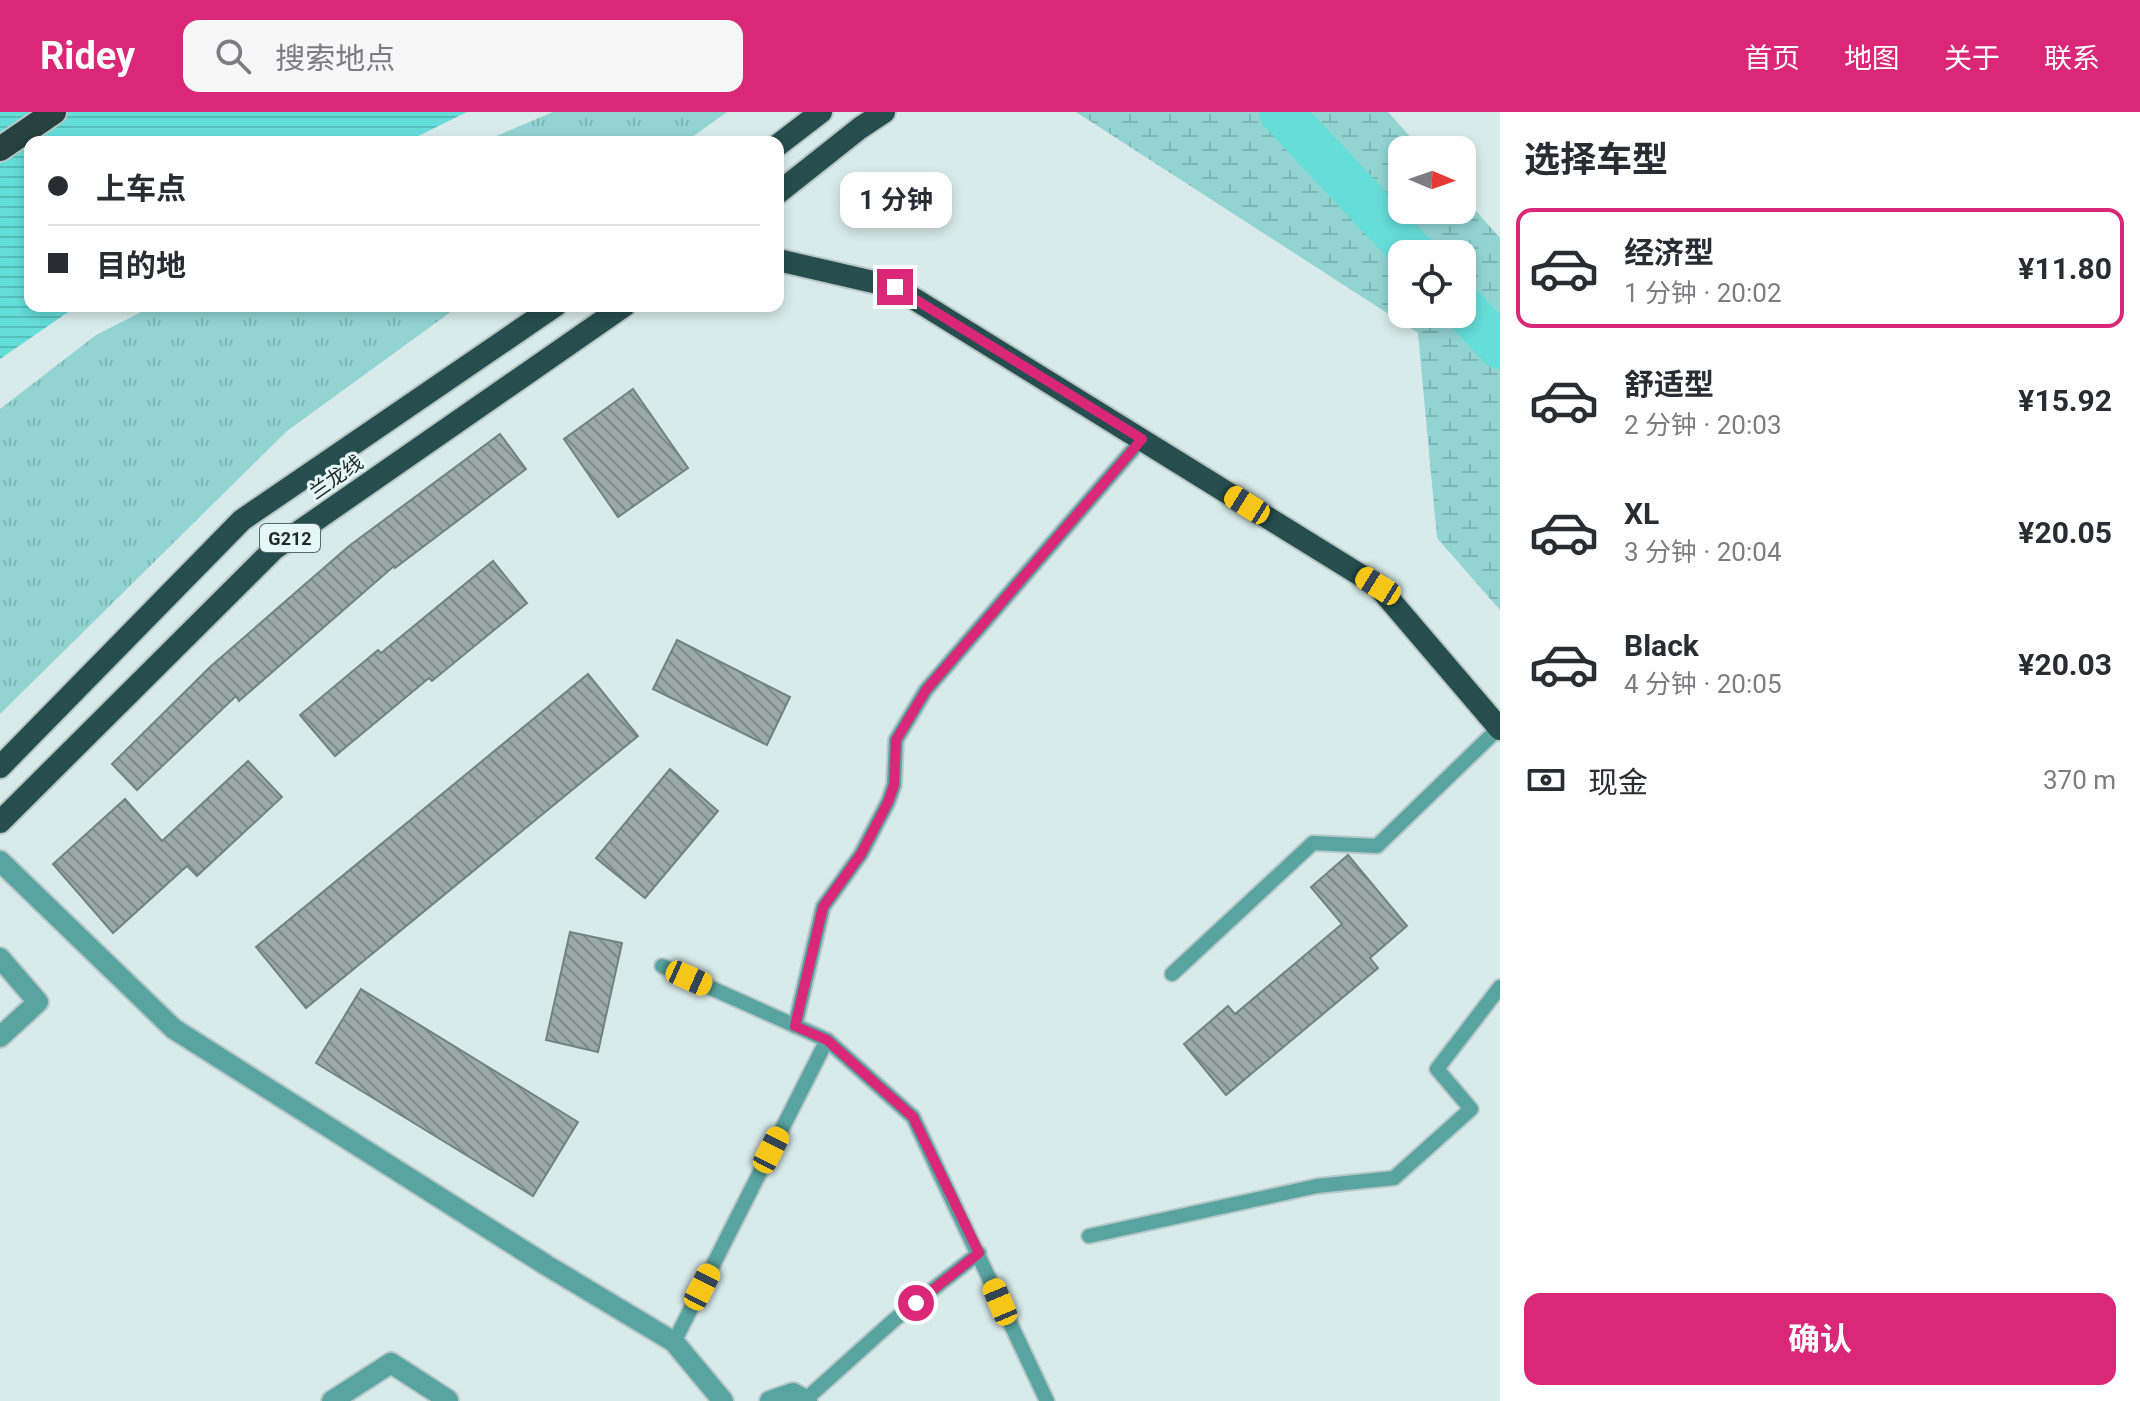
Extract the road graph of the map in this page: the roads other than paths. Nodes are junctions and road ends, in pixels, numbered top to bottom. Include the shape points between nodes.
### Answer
1 (54, 112) edge
2 (821, 112) edge
3 (884, 112) edge
4 (784, 140) edge
5 (0, 149) edge
6 (784, 188) edge
7 (784, 261) edge
8 (546, 312) edge
9 (615, 312) edge
10 (1142, 439) junction
11 (1499, 729) edge
12 (0, 767) edge
13 (0, 822) edge
14 (0, 861) edge
15 (0, 958) edge
16 (662, 966) dead end
17 (1172, 974) dead end
18 (1500, 987) edge
19 (795, 1026) junction
20 (0, 1037) edge
21 (827, 1040) junction
22 (1089, 1236) dead end
23 (979, 1253) junction
24 (674, 1342) junction
25 (448, 1400) edge
26 (332, 1401) edge
27 (723, 1401) edge
28 (770, 1401) edge
29 (806, 1401) edge
30 (1047, 1401) edge

1 - 5 highway
2 - 4 highway
3 - 6 highway
7 - 10 highway via 895,287
8 - 12 highway, 兰龙线 / G212 via 242,520
9 - 13 highway, 兰龙线 / G212 via 274,549
10 - 11 highway via 1378,586
10 - 19 lane via 926,690 896,740 888,802 861,854 823,907
11 - 17 lane via 1377,846 1313,843
14 - 24 street via 174,1029
15 - 20 street via 38,1002
16 - 19 lane
18 - 22 lane via 1437,1069 1471,1109 1394,1178 1317,1186
19 - 21 lane
21 - 23 lane via 913,1117
21 - 24 lane
23 - 29 lane via 894,1320
23 - 30 lane
24 - 27 street
25 - 26 street via 391,1363
28 - 29 street via 793,1393

